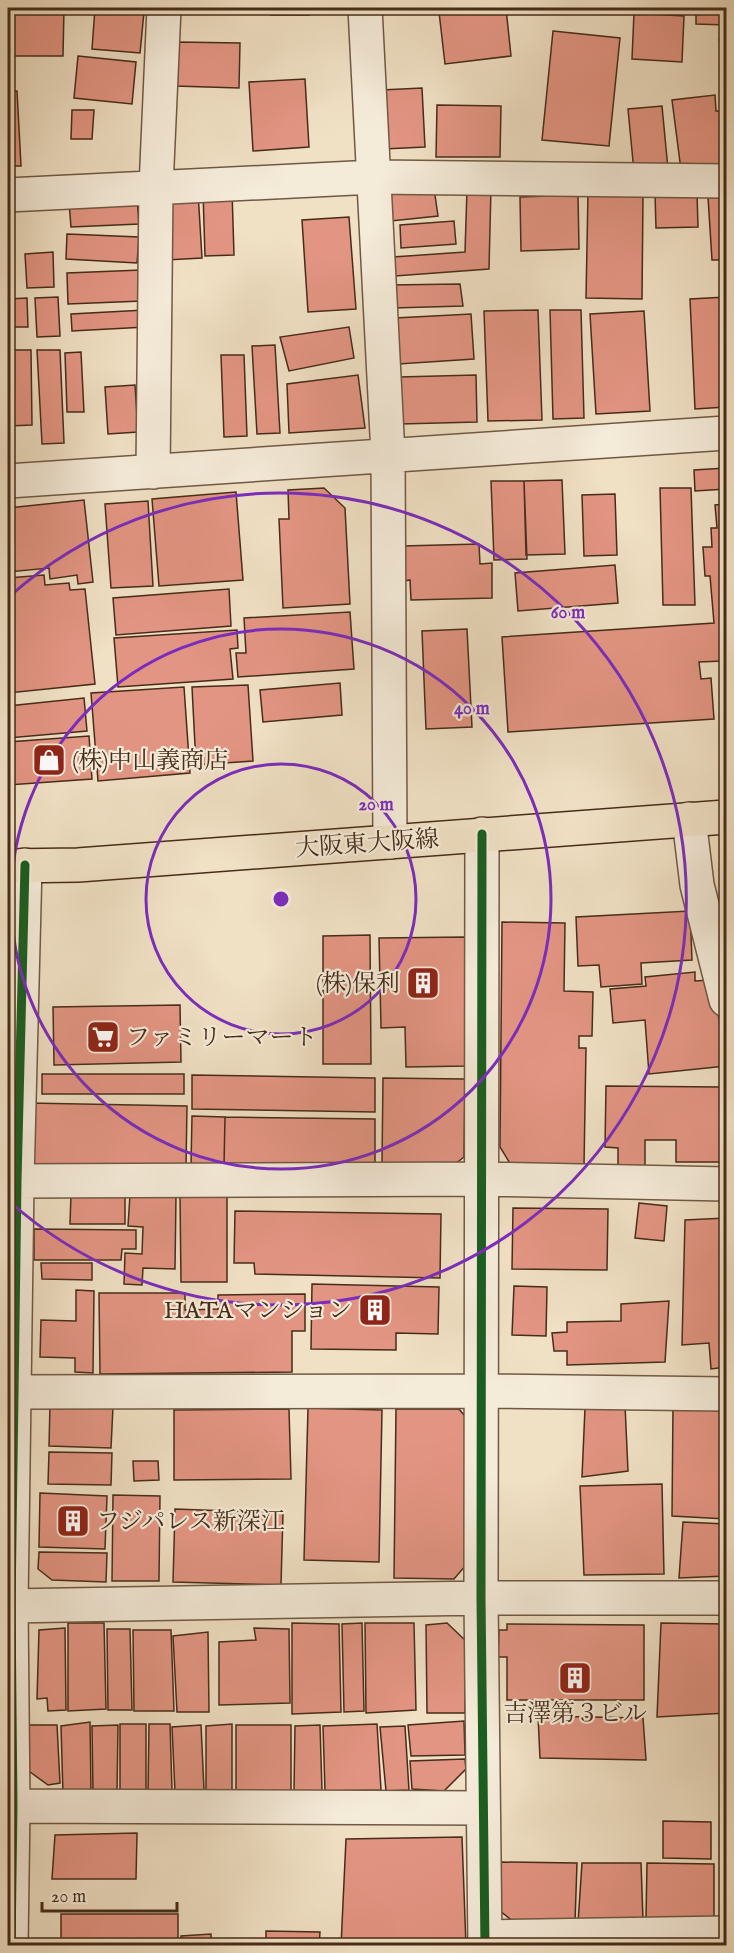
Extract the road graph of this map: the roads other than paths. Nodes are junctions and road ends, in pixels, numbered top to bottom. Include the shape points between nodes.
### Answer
1 (164, 8) edge
2 (365, 8) edge
3 (374, 177) junction
4 (726, 181) edge
5 (156, 187) junction
6 (8, 195) edge
7 (726, 433) edge
8 (388, 455) junction
9 (153, 472) junction
10 (8, 481) edge
11 (726, 817) edge
12 (689, 819) junction
13 (482, 834) junction
14 (390, 842) junction
15 (16, 866) edge
16 (726, 1000) edge
17 (481, 1179) junction
18 (17, 1181) junction
19 (726, 1184) edge
20 (482, 1391) junction
21 (15, 1392) junction
22 (726, 1394) edge
23 (481, 1598) junction
24 (726, 1598) edge
25 (9, 1606) edge
26 (13, 1806) junction
27 (483, 1808) junction
28 (10, 1925) edge
29 (726, 1934) edge
30 (485, 1941) edge

1 - 5 street
2 - 3 street
3 - 4 street
3 - 5 street
3 - 8 street
5 - 6 street
5 - 9 street
7 - 8 street
8 - 9 street
8 - 14 street
9 - 10 street
11 - 12 main road, 大阪東大阪線
12 - 13 main road, 大阪東大阪線
12 - 16 street via 697,885
13 - 14 main road, 大阪東大阪線
13 - 17 street
14 - 15 main road, 大阪東大阪線
15 - 18 street
17 - 18 street
17 - 19 street
17 - 20 street
18 - 21 street
20 - 21 street
20 - 22 street
20 - 23 street
21 - 25 street
23 - 24 street
23 - 25 street
23 - 27 street
25 - 26 street
26 - 27 street
26 - 28 street
27 - 30 street
29 - 30 street

